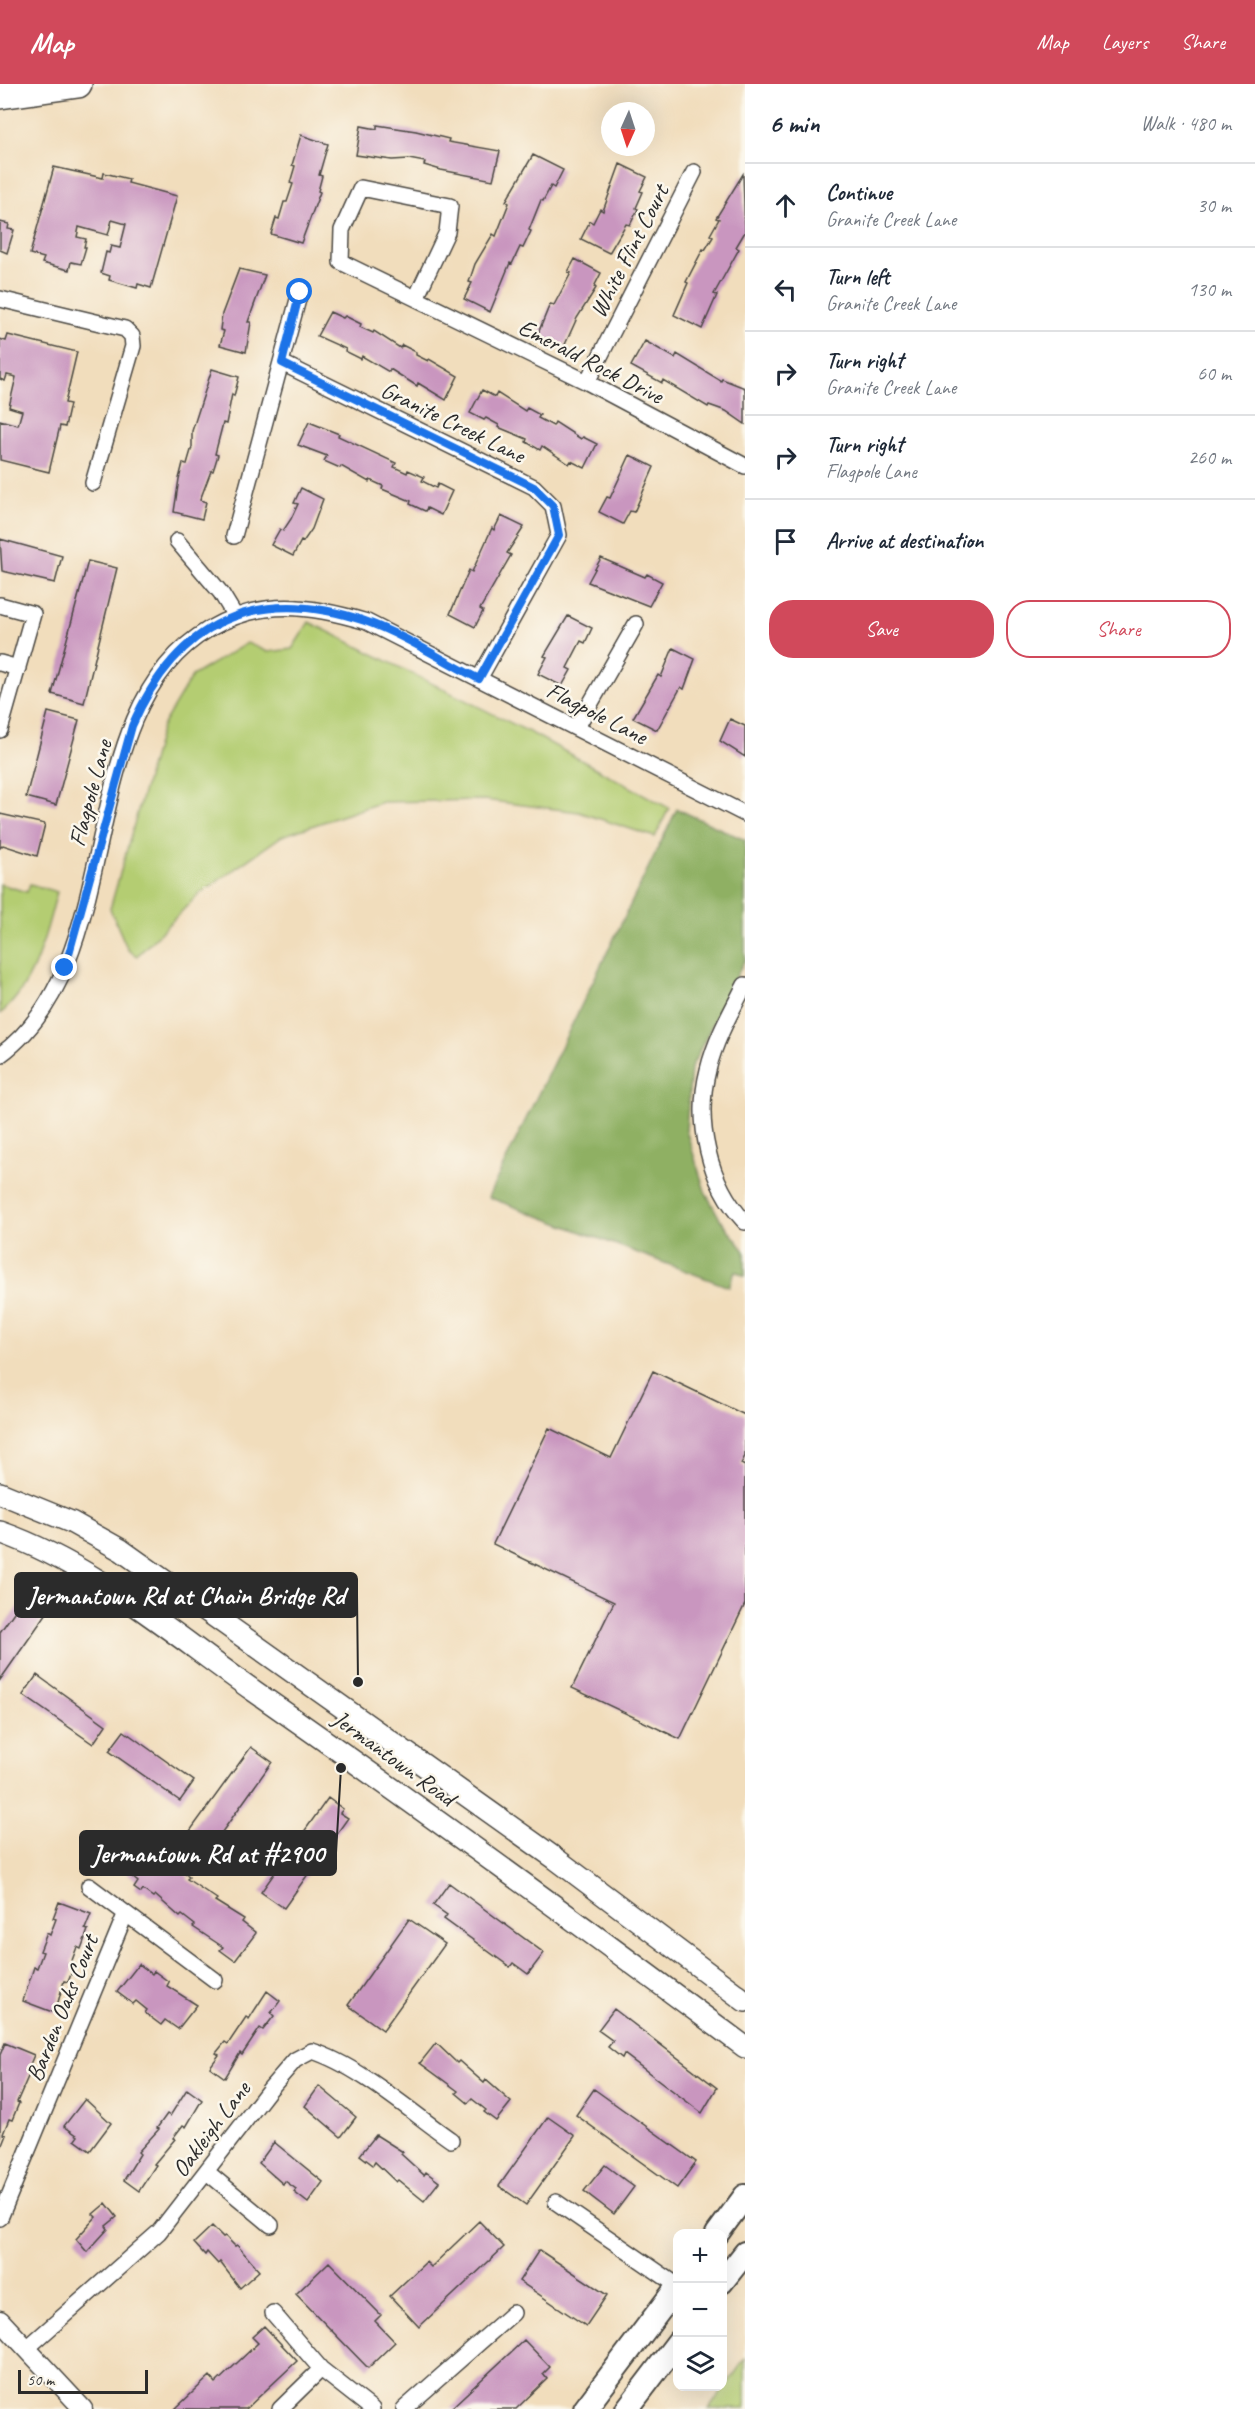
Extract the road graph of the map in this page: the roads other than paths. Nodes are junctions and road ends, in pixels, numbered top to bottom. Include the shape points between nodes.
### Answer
1 (78, 84) edge
2 (0, 95) edge
3 (694, 172) dead end
4 (300, 292) dead end
5 (416, 298) junction
6 (0, 299) edge
7 (282, 363) junction
8 (587, 382) junction
9 (745, 466) edge
10 (93, 483) dead end
11 (234, 536) dead end
12 (177, 541) dead end
13 (0, 605) edge
14 (235, 616) junction
15 (636, 624) dead end
16 (0, 663) edge
17 (18, 668) junction
18 (479, 679) junction
19 (577, 727) junction
20 (0, 730) edge
21 (745, 814) edge
22 (745, 985) edge
23 (0, 1054) edge
24 (745, 1222) edge
25 (0, 1493) edge
26 (0, 1532) edge
27 (89, 1886) dead end
28 (125, 1915) junction
29 (215, 1980) dead end
30 (745, 2001) edge
31 (745, 2047) edge
32 (451, 2140) dead end
33 (207, 2172) junction
34 (745, 2196) edge
35 (556, 2202) dead end
36 (0, 2218) edge
37 (271, 2225) dead end
38 (721, 2229) edge
39 (745, 2253) edge
40 (727, 2277) edge
41 (674, 2283) edge
42 (673, 2293) edge
43 (273, 2313) dead end
44 (513, 2313) dead end
45 (0, 2320) edge
46 (26, 2349) junction
47 (673, 2349) edge
48 (321, 2369) junction
49 (83, 2409) edge
50 (280, 2409) edge
51 (372, 2409) edge
52 (404, 2409) edge
53 (585, 2409) edge
54 (627, 2409) edge

1 - 2 highway
3 - 8 street, White Flint Court
4 - 7 street
5 - 5 street, Emerald Rock Drive via 341,262 342,230 361,188 450,206 447,232
5 - 8 street, Emerald Rock Drive
6 - 10 street via 125,329 132,336 133,346
7 - 11 street
7 - 18 street, Granite Creek Lane via 534,487 553,506 559,535
8 - 9 street, Emerald Rock Drive
12 - 14 street
13 - 17 street via 33,614
14 - 18 street, Flagpole Lane via 278,607 329,611 375,626
14 - 23 street, Flagpole Lane via 182,648 145,697 123,753 65,968 36,1021
15 - 19 street
16 - 17 street
17 - 20 street
18 - 19 street, Flagpole Lane
19 - 21 street, Flagpole Lane
22 - 24 street via 713,1052 703,1104 705,1138 714,1170 729,1202
25 - 30 main road, Jermantown Road via 71,1522 121,1550 556,1858
26 - 31 main road, Jermantown Road via 32,1543 99,1581 329,1742
27 - 28 street, Barden Oaks Court
28 - 29 street, Barden Oaks Court
28 - 36 street, Barden Oaks Court
32 - 33 street, Oakleigh Lane via 357,2073 330,2056 312,2051 295,2060
33 - 37 street
33 - 46 street, Oakleigh Lane via 159,2232
34 - 38 main road
35 - 41 street
39 - 40 main road
42 - 53 main road
43 - 48 street
44 - 52 street
45 - 46 street
46 - 49 street
47 - 54 main road
48 - 50 street
48 - 51 street

